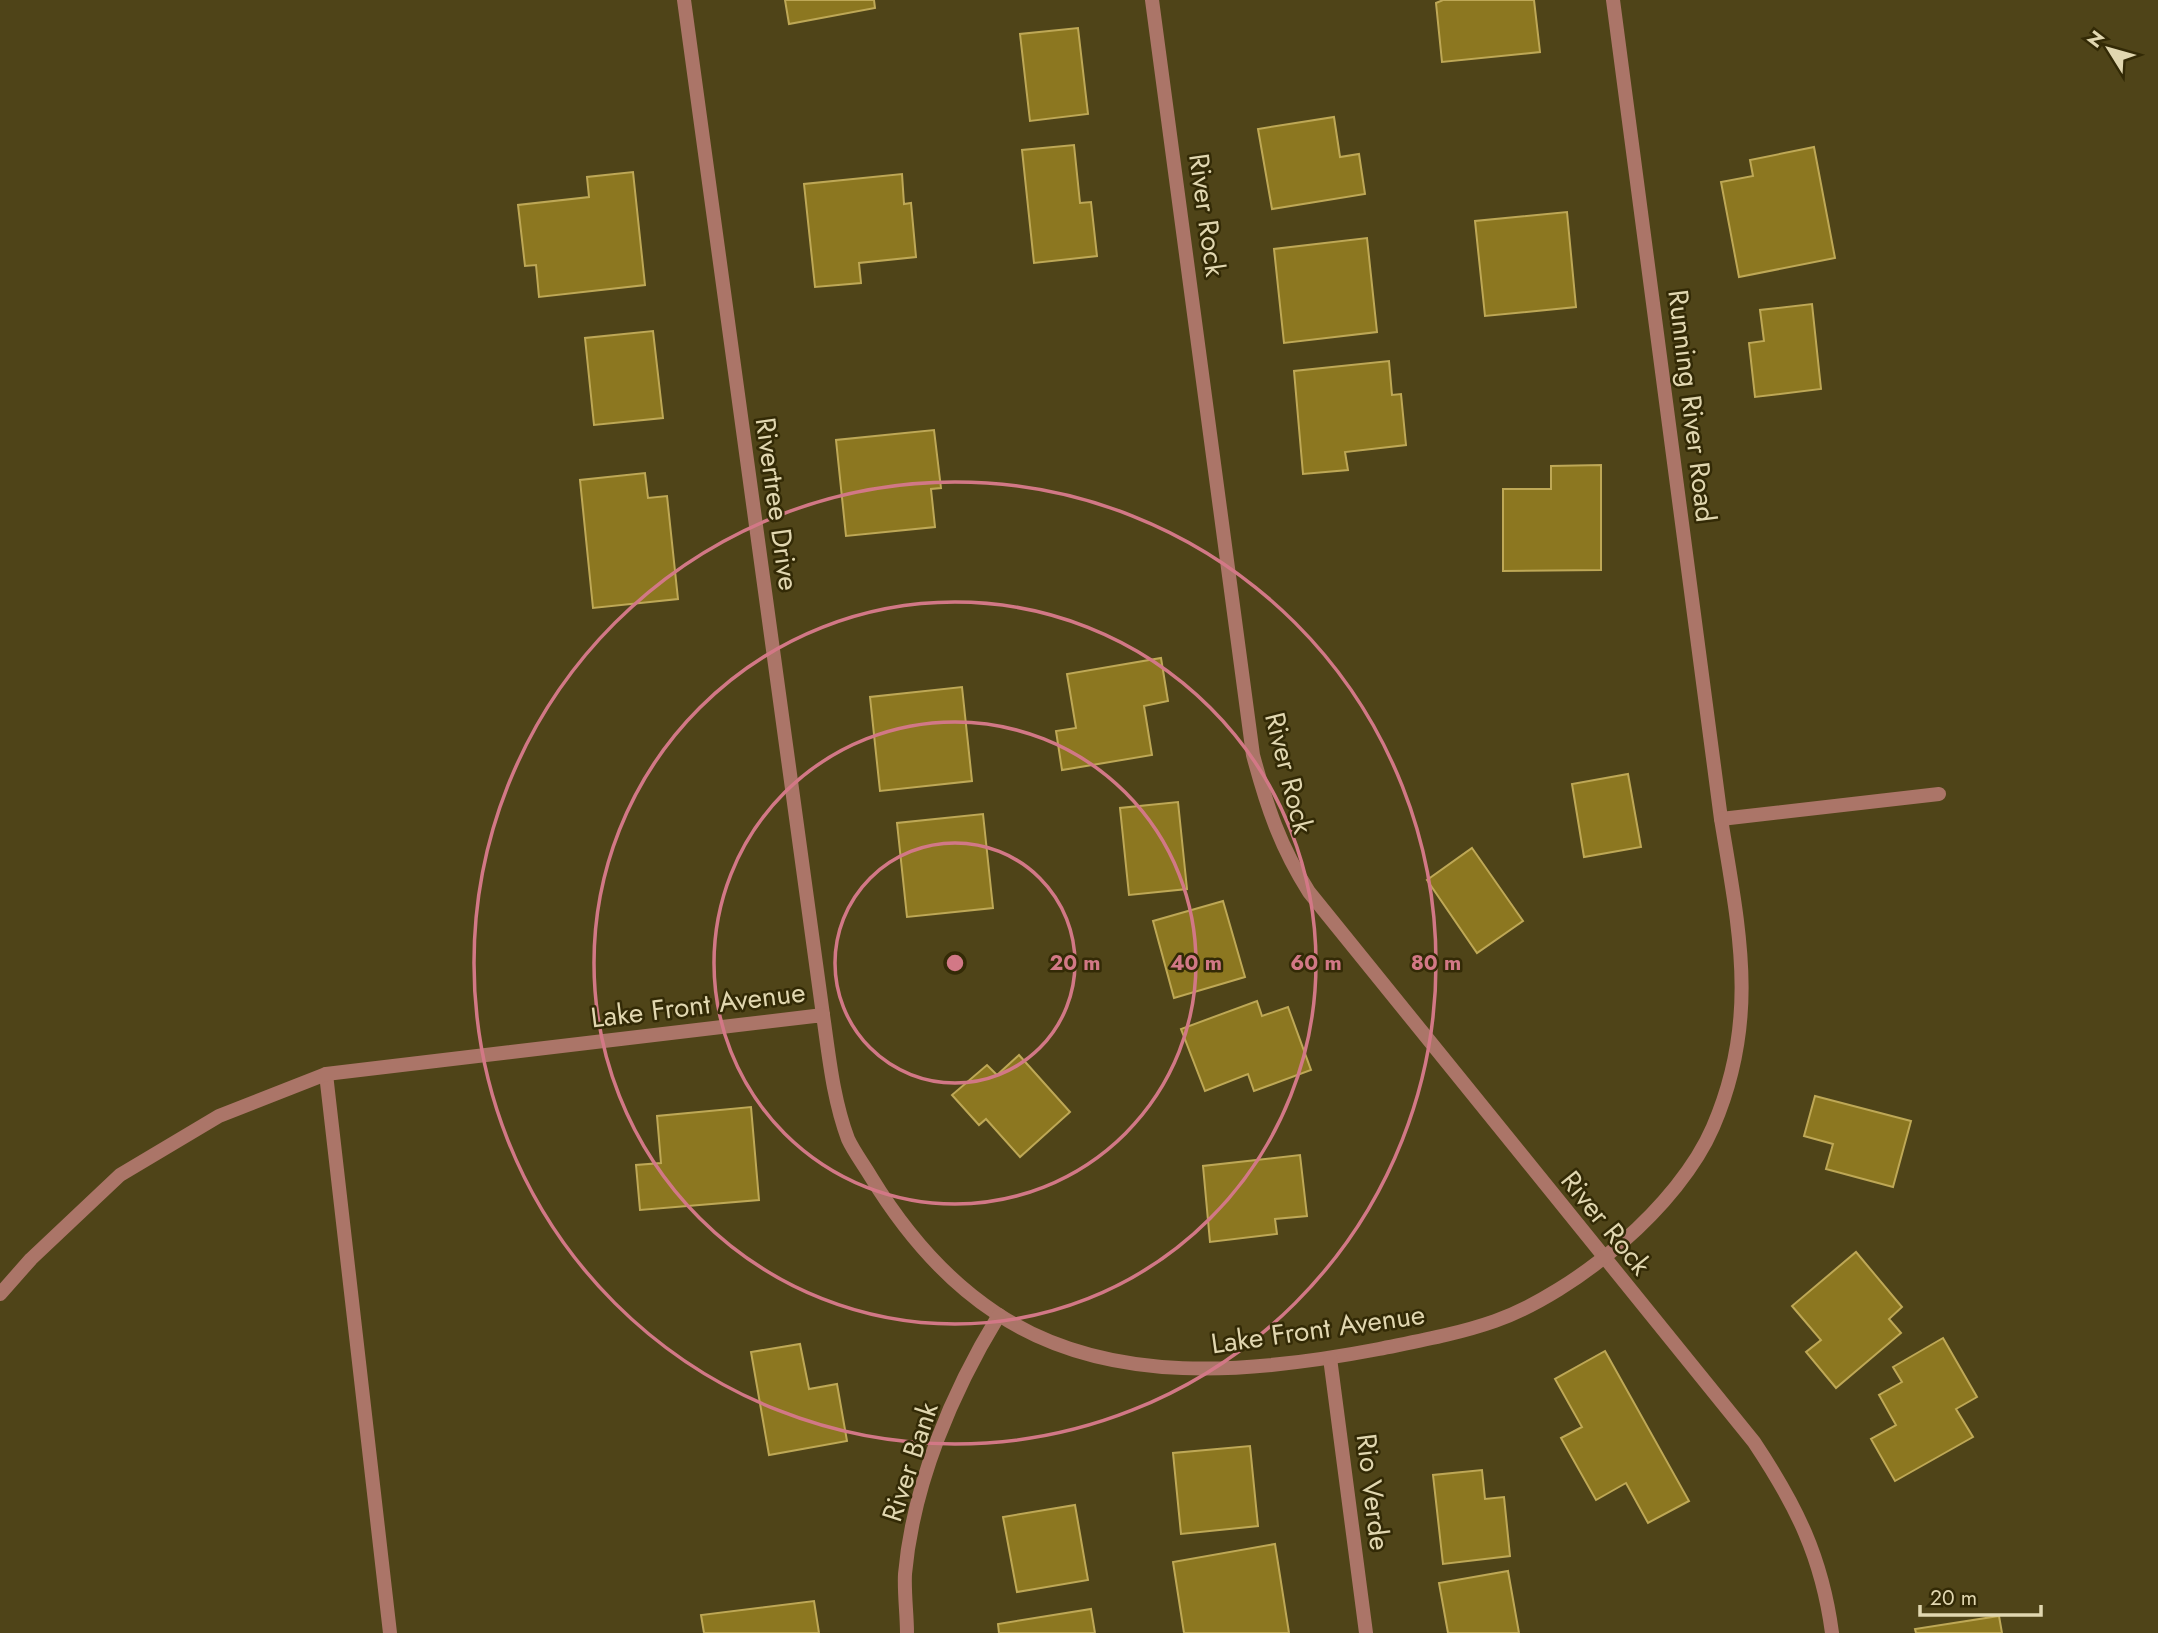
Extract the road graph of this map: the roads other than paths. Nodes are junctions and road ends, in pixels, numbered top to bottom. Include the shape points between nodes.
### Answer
1 (684, 0) edge
2 (1152, 0) edge
3 (1614, 0) edge
4 (1939, 794) dead end
5 (1721, 819) junction
6 (824, 1015) junction
7 (326, 1074) junction
8 (1603, 1259) junction
9 (0, 1294) edge
10 (999, 1315) junction
11 (1330, 1358) junction
12 (390, 1633) edge
13 (907, 1633) edge
14 (1366, 1633) edge
15 (1832, 1633) edge

1 - 6 street, Rivertree Drive
2 - 8 street, River Rock via 1253,755 1267,809 1284,853 1309,892
3 - 5 street, Running River Road
4 - 5 street
5 - 8 street, Lake Front Avenue via 1743,959 1743,1016 1730,1078 1713,1129 1684,1177 1644,1223
6 - 7 street, Lake Front Avenue
6 - 10 street, Lake Front Avenue via 834,1090 849,1141 916,1243 959,1286
7 - 9 street, Lake Front Avenue via 219,1116 120,1175
7 - 12 street
8 - 11 street, Lake Front Avenue via 1498,1320 1437,1338
8 - 15 street, River Rock via 1754,1442 1787,1492 1812,1543
10 - 11 street, Lake Front Avenue via 1040,1337 1141,1365 1200,1371
10 - 13 street, River Bank via 973,1357 934,1450 916,1511 905,1576
11 - 14 street, Rio Verde

